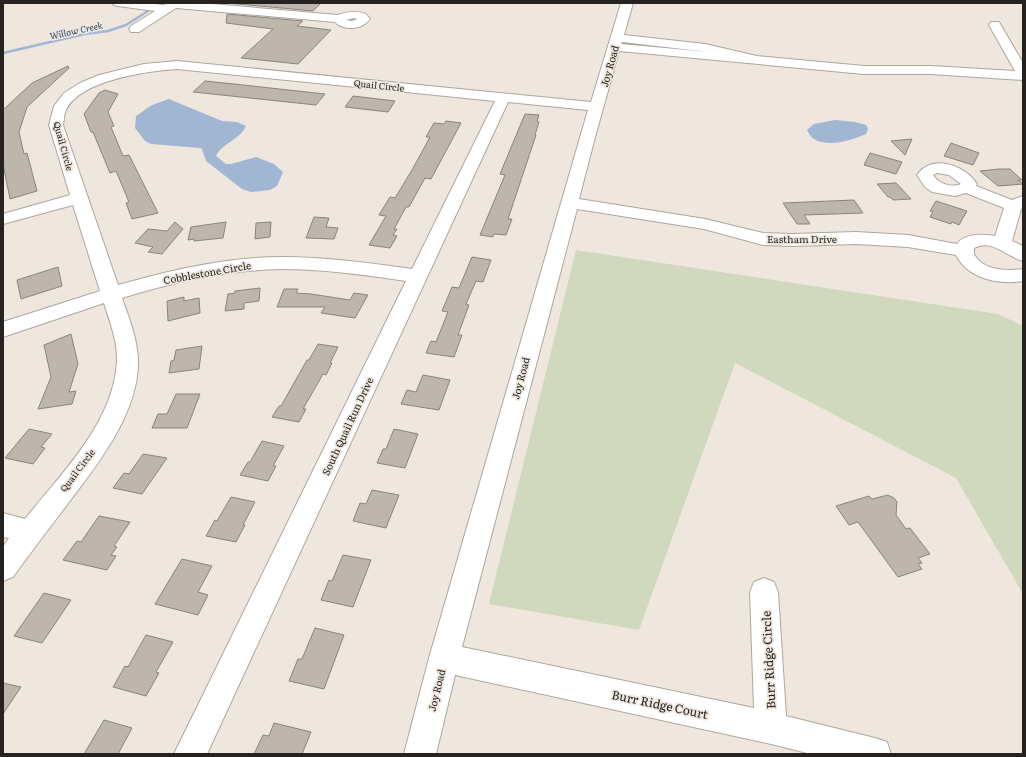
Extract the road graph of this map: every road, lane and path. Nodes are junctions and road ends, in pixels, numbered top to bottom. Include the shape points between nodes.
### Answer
1 (118, 3) edge
2 (627, 3) edge
3 (171, 5) edge
4 (340, 19) dead end
5 (995, 25) dead end
6 (135, 29) dead end
7 (616, 42) junction
8 (1023, 75) edge
9 (504, 98) junction
10 (597, 107) junction
11 (967, 188) dead end
12 (79, 198) junction
13 (570, 203) junction
14 (1018, 204) edge
15 (3, 219) edge
16 (1002, 243) junction
17 (964, 251) junction
18 (1023, 255) edge
19 (1023, 275) edge
20 (418, 276) junction
21 (111, 294) junction
22 (3, 330) edge
23 (3, 525) edge
24 (30, 532) junction
25 (3, 568) edge
26 (764, 592) dead end
27 (444, 658) junction
28 (771, 728) junction
29 (190, 754) edge
30 (420, 754) edge
31 (875, 754) edge

1 - 3 street
2 - 7 street, Joy Road
3 - 4 street
3 - 6 street
5 - 8 street
7 - 8 street via 756,60 864,70 931,70
7 - 10 street, Joy Road
9 - 10 street, Quail Circle
9 - 12 street, Quail Circle via 190,66 152,67 120,73 77,91 63,104 55,117
9 - 20 street, South Quail Run Drive
10 - 13 street, Joy Road
11 - 14 street
12 - 15 street
12 - 21 street, Quail Circle
13 - 17 street, Eastham Drive via 705,224 763,239 856,238 908,241
13 - 27 street, Joy Road
14 - 16 street
16 - 17 street via 980,240 965,245
16 - 18 street
17 - 19 street via 967,259 988,273 1015,278
20 - 21 street, Cobblestone Circle via 326,264 261,264 192,273
20 - 29 street, South Quail Run Drive
21 - 22 street, Cobblestone Circle
21 - 24 street, Quail Circle via 127,347 128,367 124,389 101,438
23 - 24 street
24 - 25 street, Quail Circle
26 - 28 street, Burr Ridge Circle
27 - 28 street, Burr Ridge Court
27 - 30 street, Joy Road
28 - 31 street, Burr Ridge Court

